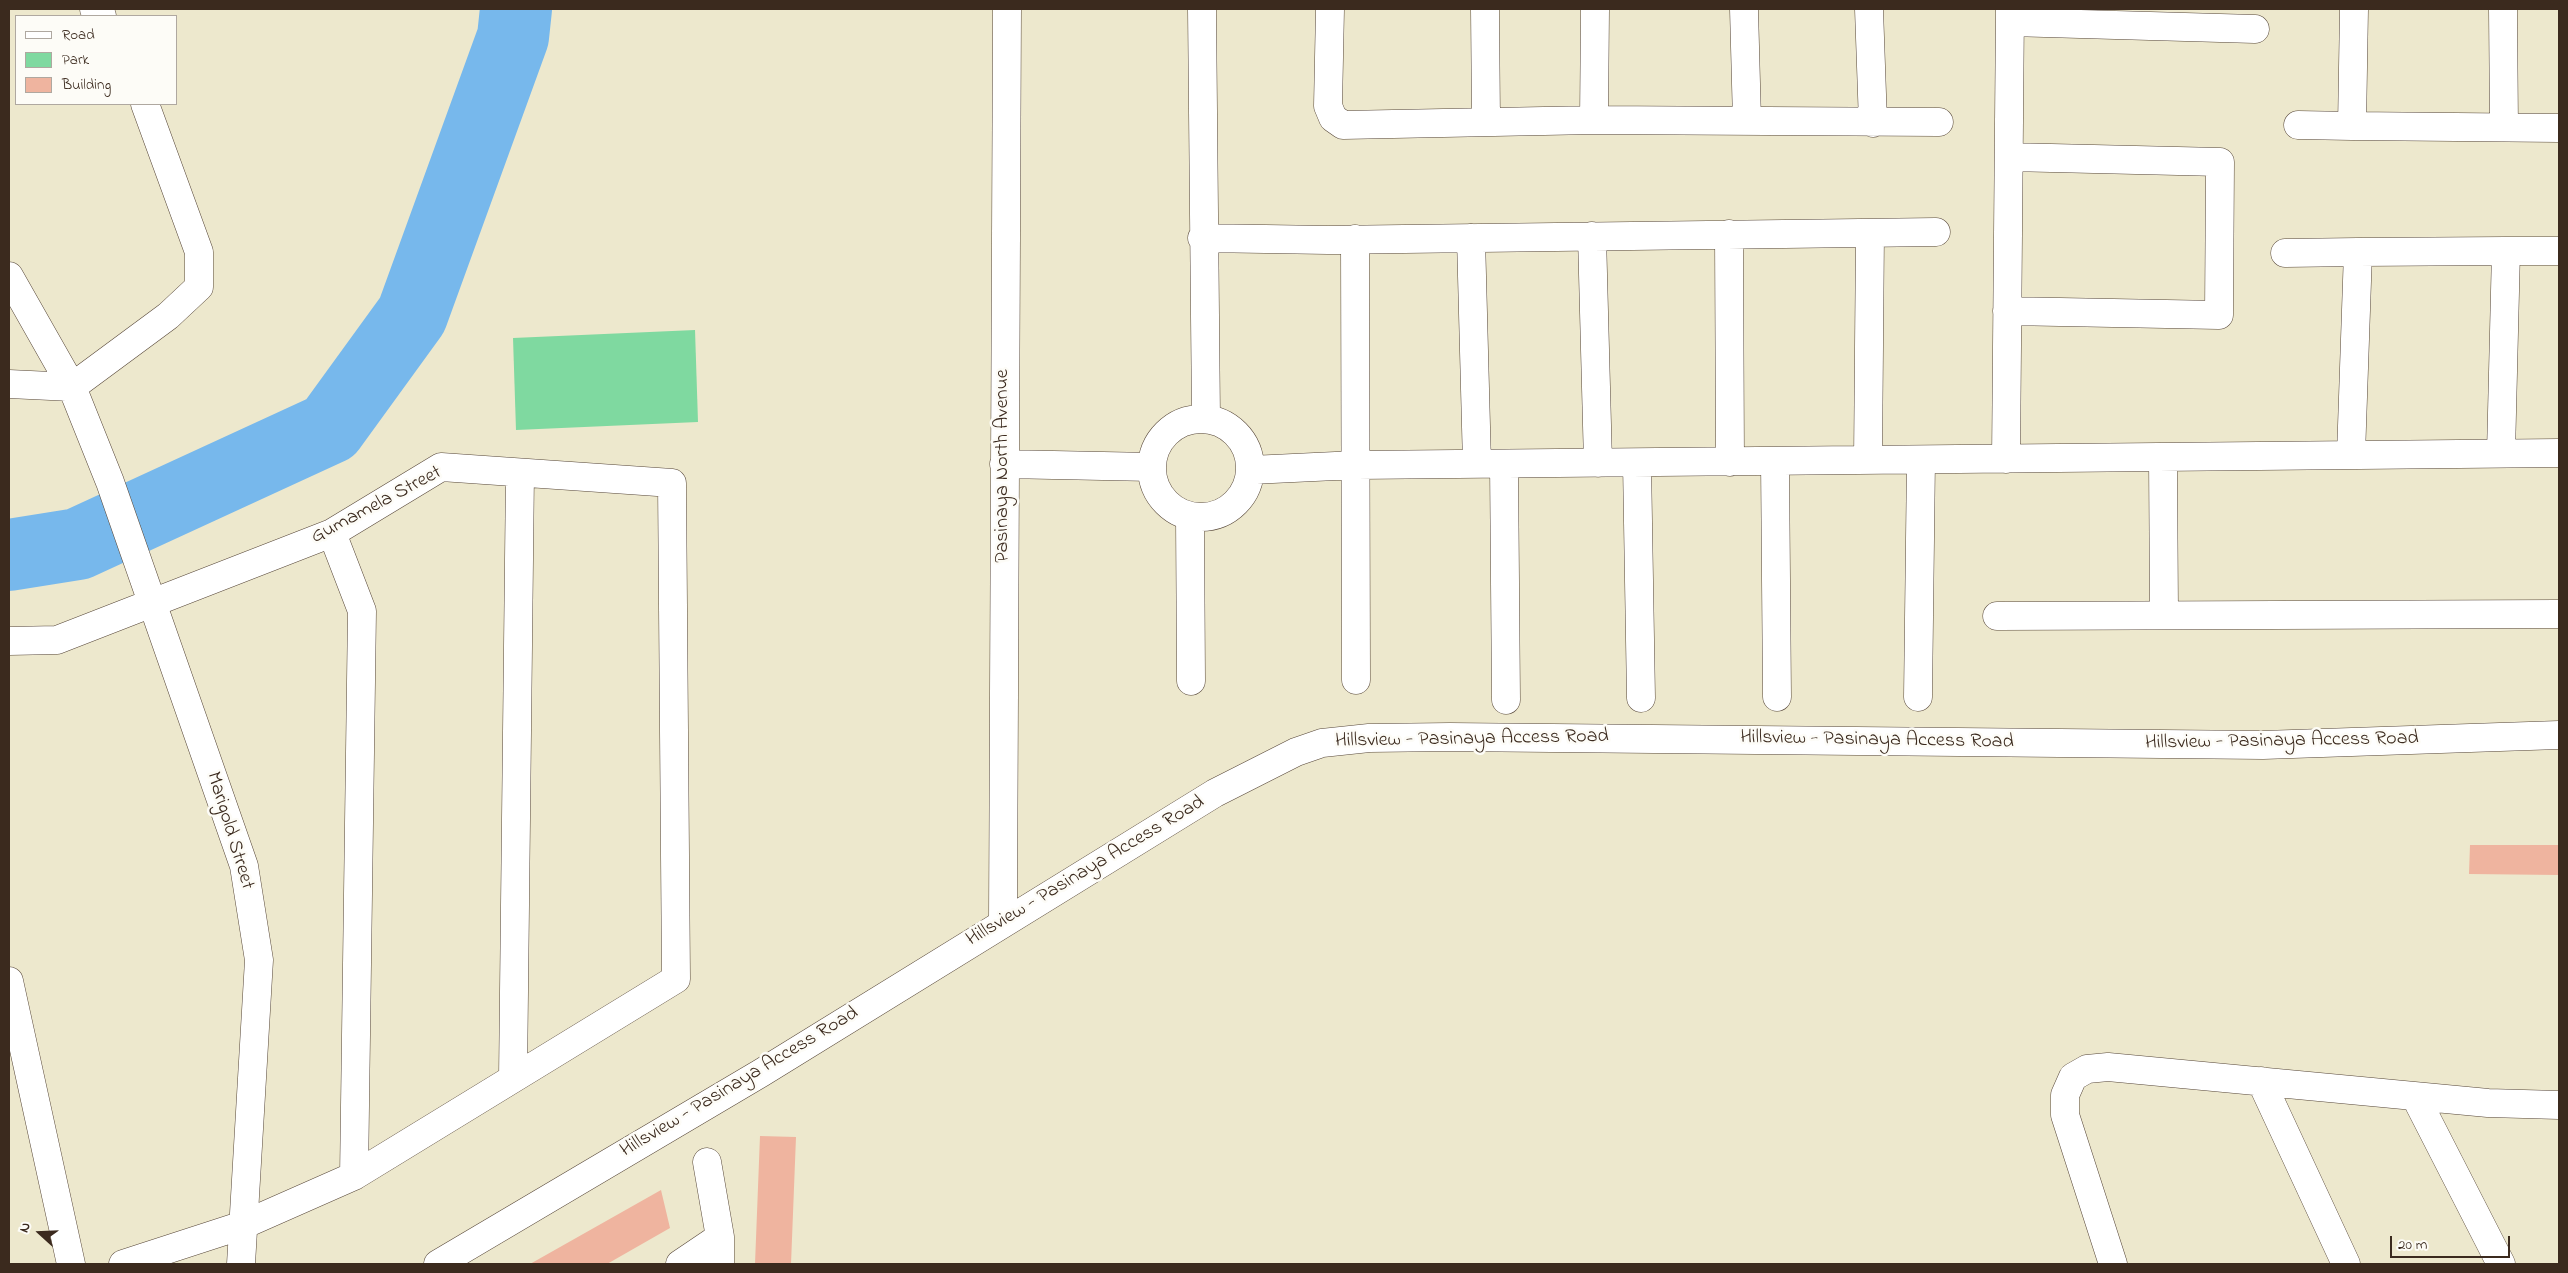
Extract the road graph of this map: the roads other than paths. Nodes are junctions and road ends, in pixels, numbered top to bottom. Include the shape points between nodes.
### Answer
1 (1007, 9) edge
2 (1202, 9) edge
3 (1330, 9) edge
4 (1485, 9) edge
5 (1594, 9) edge
6 (1744, 9) edge
7 (1869, 9) edge
8 (2354, 9) edge
9 (2502, 9) edge
10 (2010, 15) edge
11 (2221, 18) edge
12 (2255, 29) dead end
13 (145, 105) edge
14 (1594, 120) junction
15 (1486, 121) junction
16 (1747, 121) junction
17 (1939, 122) dead end
18 (1873, 123) junction
19 (2298, 126) dead end
20 (2352, 126) junction
21 (2504, 127) junction
22 (2559, 128) edge
23 (2009, 157) junction
24 (1870, 232) junction
25 (1936, 232) dead end
26 (1729, 234) junction
27 (1592, 236) junction
28 (1202, 238) junction
29 (1471, 238) junction
30 (1355, 239) junction
31 (2506, 251) junction
32 (2559, 251) edge
33 (2358, 252) junction
34 (2285, 253) dead end
35 (9, 276) edge
36 (2008, 311) junction
37 (9, 384) edge
38 (72, 387) junction
39 (1206, 418) junction
40 (2501, 453) junction
41 (2559, 453) edge
42 (2351, 455) junction
43 (2163, 458) junction
44 (2006, 459) junction
45 (1868, 460) junction
46 (1921, 460) junction
47 (1730, 462) junction
48 (1775, 462) junction
49 (1598, 463) junction
50 (1637, 463) junction
51 (1004, 464) junction
52 (1491, 464) junction
53 (1357, 465) junction
54 (1152, 467) junction
55 (1251, 470) junction
56 (520, 473) junction
57 (1190, 516) junction
58 (332, 533) junction
59 (153, 602) junction
60 (2164, 614) junction
61 (2559, 614) edge
62 (1997, 616) dead end
63 (9, 641) edge
64 (1356, 680) dead end
65 (1191, 681) dead end
66 (1777, 697) dead end
67 (1641, 698) dead end
68 (1918, 698) dead end
69 (1506, 700) dead end
70 (2559, 735) edge
71 (1003, 922) junction
72 (9, 981) edge
73 (513, 1078) junction
74 (2261, 1081) junction
75 (2415, 1096) junction
76 (2559, 1105) edge
77 (707, 1162) dead end
78 (354, 1176) junction
79 (243, 1226) junction
80 (720, 1237) junction
81 (71, 1264) edge
82 (123, 1264) edge
83 (240, 1264) edge
84 (438, 1264) edge
85 (680, 1264) edge
86 (720, 1264) edge
87 (2113, 1264) edge
88 (2346, 1264) edge
89 (2501, 1264) edge

1 - 51 street, Pasinaya North Avenue
2 - 28 street
3 - 15 street via 1328,106 1338,122 1343,125
4 - 15 street
5 - 14 street
6 - 16 street
7 - 18 street
8 - 20 street
9 - 21 street
10 - 11 street
10 - 23 street
11 - 12 street
13 - 38 street via 199,252 200,287 168,316
14 - 15 street
14 - 16 street
16 - 18 street
17 - 18 street
19 - 20 street
20 - 21 street
21 - 22 street
23 - 36 street
23 - 36 street via 2220,162 2219,315
24 - 25 street
24 - 26 street
24 - 45 street
26 - 27 street
26 - 47 street
27 - 29 street
27 - 49 street
28 - 30 street
28 - 39 street
29 - 30 street
29 - 52 street
30 - 53 street
31 - 32 street
31 - 33 street
31 - 40 street
33 - 34 street
33 - 42 street
35 - 38 street, Marigold Street
36 - 44 street
37 - 38 street
38 - 59 street, Marigold Street
39 - 54 street via 1190,419 1174,426 1155,451
39 - 55 street via 1220,421 1233,429 1250,455
40 - 41 street
40 - 42 street
42 - 43 street
43 - 44 street
43 - 60 street
44 - 46 street
45 - 46 street
45 - 48 street
46 - 68 street
47 - 48 street
47 - 50 street
48 - 66 street
49 - 50 street
49 - 52 street
50 - 67 street
51 - 54 street
51 - 71 street, Pasinaya North Avenue
52 - 53 street
52 - 69 street
53 - 55 street
53 - 64 street
54 - 57 street via 1154,484 1162,498 1174,510
55 - 57 street via 1247,487 1224,513 1206,518
56 - 58 street, Gumamela Street via 441,467
56 - 73 street
56 - 73 street, Gumamela Street via 672,483 676,979
57 - 65 street
58 - 59 street, Gumamela Street
58 - 78 street via 362,611
59 - 63 street, Gumamela Street via 57,640
59 - 79 street, Marigold Street via 244,866 259,960
60 - 61 street
60 - 62 street
70 - 71 street, Hillsview - Pasinaya Access Road via 2263,745 1450,737 1343,740 1296,752 1215,794
71 - 84 street, Hillsview - Pasinaya Access Road via 761,1073
72 - 81 street
73 - 78 street
74 - 75 street
74 - 87 street via 2108,1067 2087,1069 2072,1077 2065,1095 2065,1114
74 - 88 street
75 - 76 street
75 - 89 street
77 - 80 street
78 - 79 street
79 - 82 street
79 - 83 street, Marigold Street
80 - 85 street
80 - 86 street

